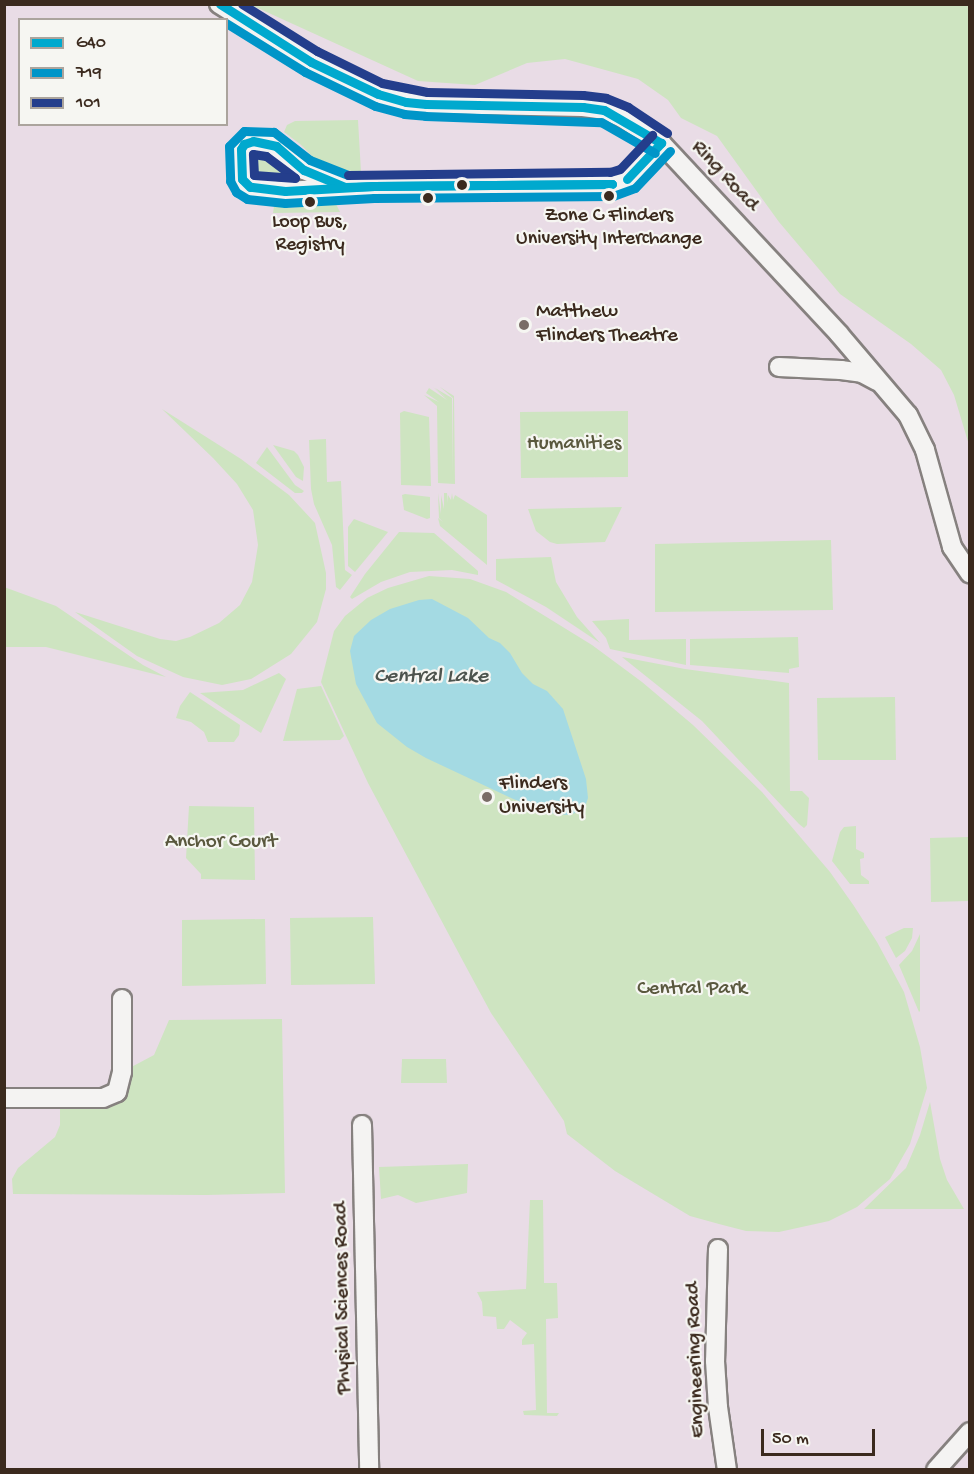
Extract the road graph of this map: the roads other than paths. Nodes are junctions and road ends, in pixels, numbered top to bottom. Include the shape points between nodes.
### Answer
1 (219, 4) edge
2 (661, 143) junction
3 (345, 187) junction
4 (779, 367) dead end
5 (886, 387) junction
6 (969, 574) edge
7 (122, 999) dead end
8 (4, 1098) edge
9 (362, 1125) dead end
10 (718, 1249) dead end
11 (969, 1432) edge
12 (369, 1470) edge
13 (727, 1470) edge
14 (936, 1470) edge

1 - 2 street, Ring Road via 311,62 378,94 436,105 604,110
2 - 3 street via 627,180 612,184
2 - 5 street, Ring Road
3 - 3 street via 285,191 250,187 242,179 242,149 248,142 271,144 304,170
4 - 5 street via 862,373
5 - 6 street, Ring Road via 916,430 930,465 952,547
7 - 8 street via 122,1072 117,1092 103,1098
9 - 12 street, Physical Sciences Road
10 - 13 street, Engineering Road via 715,1361
11 - 14 street

